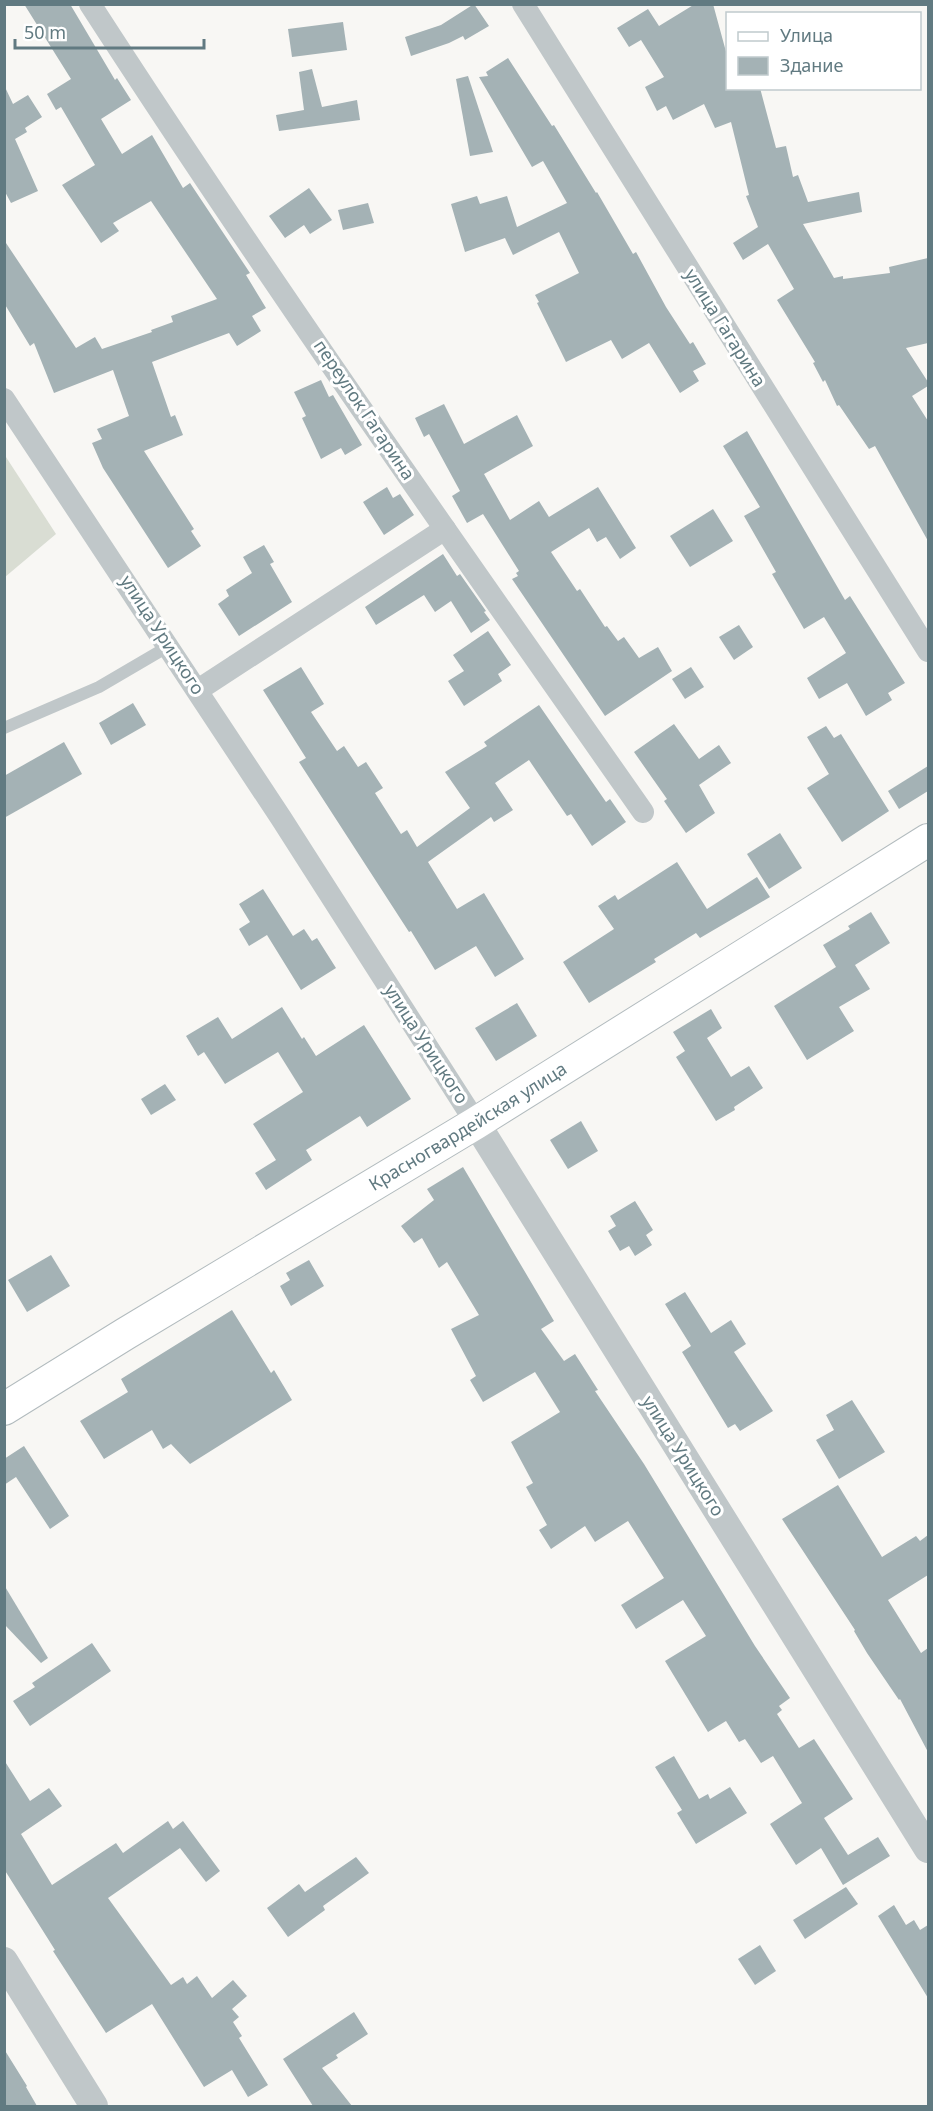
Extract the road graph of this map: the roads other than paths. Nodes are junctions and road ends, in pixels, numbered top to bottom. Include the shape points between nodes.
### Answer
1 (90, 4) edge
2 (523, 4) edge
3 (4, 399) edge
4 (445, 529) junction
5 (169, 646) junction
6 (928, 651) edge
7 (198, 690) junction
8 (4, 728) edge
9 (643, 812) dead end
10 (928, 840) edge
11 (476, 1123) junction
12 (4, 1409) edge
13 (928, 1850) edge
14 (4, 1961) edge
15 (94, 2106) edge

1 - 4 street, переулок Гагарина
2 - 6 street, улица Гагарина
3 - 5 street, улица Урицкого
4 - 7 street
4 - 9 street, переулок Гагарина
5 - 7 street, улица Урицкого
5 - 8 lane via 99,687
7 - 11 street, улица Урицкого
10 - 11 main road, Красногвардейская улица
11 - 12 main road, Красногвардейская улица
11 - 13 street, улица Урицкого
14 - 15 street

